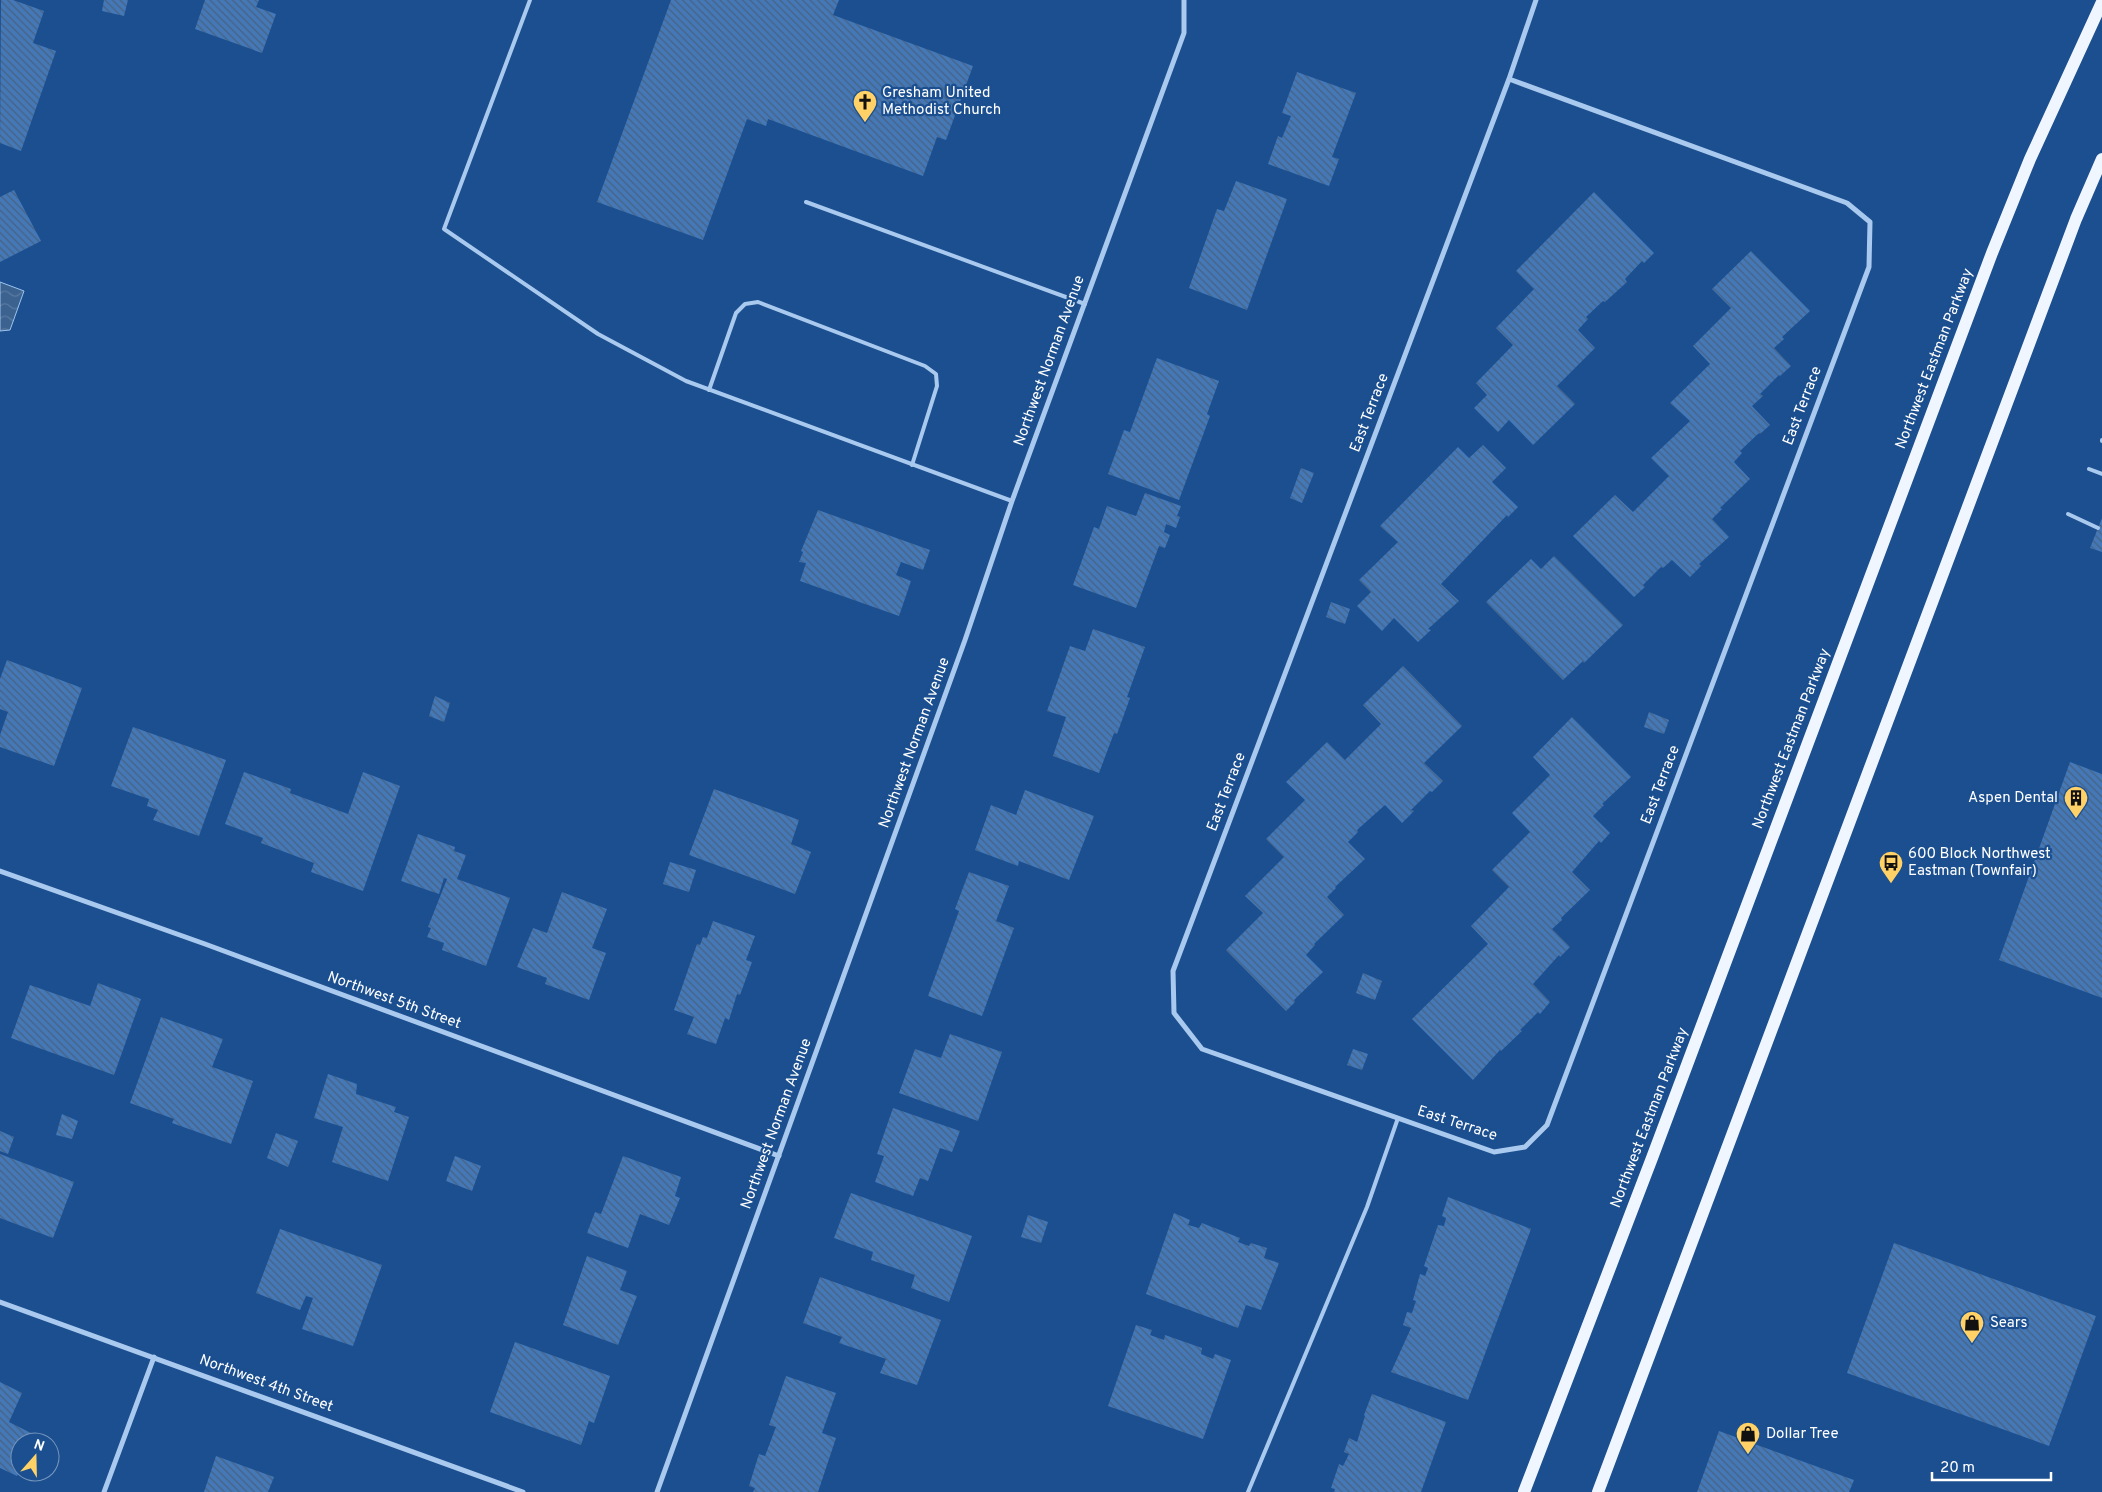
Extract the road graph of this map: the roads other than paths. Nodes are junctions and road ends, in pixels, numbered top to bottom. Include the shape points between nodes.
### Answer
1 (530, 0) edge
2 (1184, 0) edge
3 (1536, 0) edge
4 (2102, 2) edge
5 (1509, 79) junction
6 (2102, 158) edge
7 (806, 202) dead end
8 (1085, 304) junction
9 (709, 390) junction
10 (912, 465) junction
11 (2089, 469) dead end
12 (2102, 474) edge
13 (1012, 501) junction
14 (2068, 514) dead end
15 (2098, 528) dead end
16 (0, 871) edge
17 (1398, 1118) junction
18 (779, 1156) junction
19 (0, 1302) edge
20 (154, 1357) junction
21 (104, 1492) edge
22 (523, 1492) edge
23 (658, 1492) edge
24 (1248, 1492) edge
25 (1524, 1492) edge
26 (1598, 1492) edge

1 - 9 lane via 444,229 598,334
2 - 8 street, Northwest Norman Avenue via 1184,33
3 - 5 street, East Terrace
4 - 25 main road, Northwest Eastman Parkway via 2030,159 1989,262
5 - 17 street, East Terrace via 1173,971 1174,1013 1202,1049
5 - 17 street, East Terrace via 1847,203 1870,222 1869,267 1547,1125 1525,1147 1494,1152
6 - 26 main road via 2076,219
7 - 8 lane
8 - 13 street, Northwest Norman Avenue
9 - 10 lane
9 - 10 lane via 736,313 745,304 758,302 924,366 936,374 937,386
10 - 13 lane
11 - 12 lane
13 - 18 street, Northwest Norman Avenue via 966,640
14 - 15 lane
16 - 18 street, Northwest 5th Street
17 - 24 lane via 1368,1207
18 - 23 street, Northwest Norman Avenue
19 - 20 street, Northwest 4th Street
20 - 21 street
20 - 22 street, Northwest 4th Street

